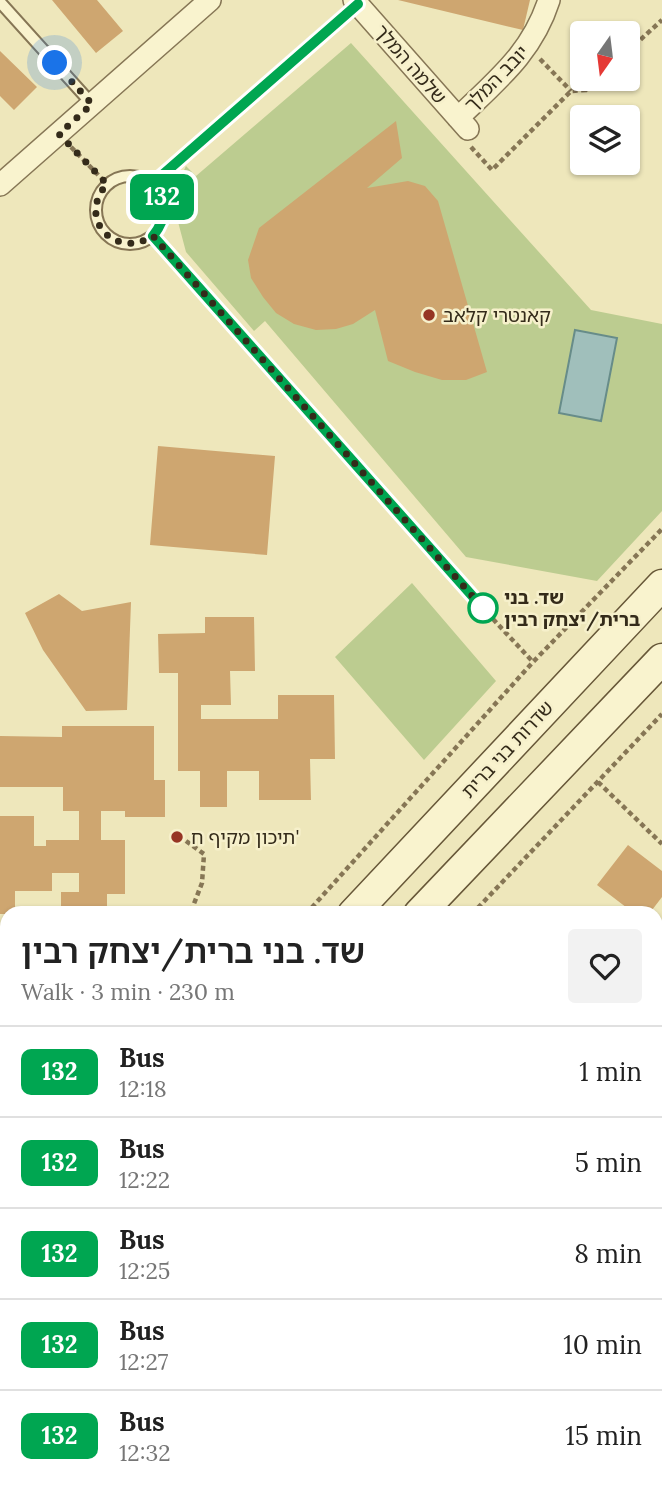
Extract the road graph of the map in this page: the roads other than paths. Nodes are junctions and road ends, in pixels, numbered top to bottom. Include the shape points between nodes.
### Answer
1 (210, 0) edge
2 (549, 0) edge
3 (0, 2) edge
4 (356, 2) edge
5 (92, 104) junction
6 (463, 123) joint
7 (152, 184) junction
8 (0, 185) edge
9 (153, 236) junction
10 (662, 585) edge
11 (483, 608) road end
12 (662, 659) edge
13 (361, 906) edge
14 (427, 906) edge

1 - 5 street
2 - 6 street, יובב המלך via 528,47
3 - 5 lane
4 - 6 street, שלמה המלך
4 - 7 lane
5 - 8 street
7 - 9 lane via 164,203 164,215
7 - 9 lane via 134,176 115,179 101,191 96,209 107,236 115,241 135,244
9 - 11 lane
10 - 13 main road, שדרות בני ברית
12 - 14 main road

